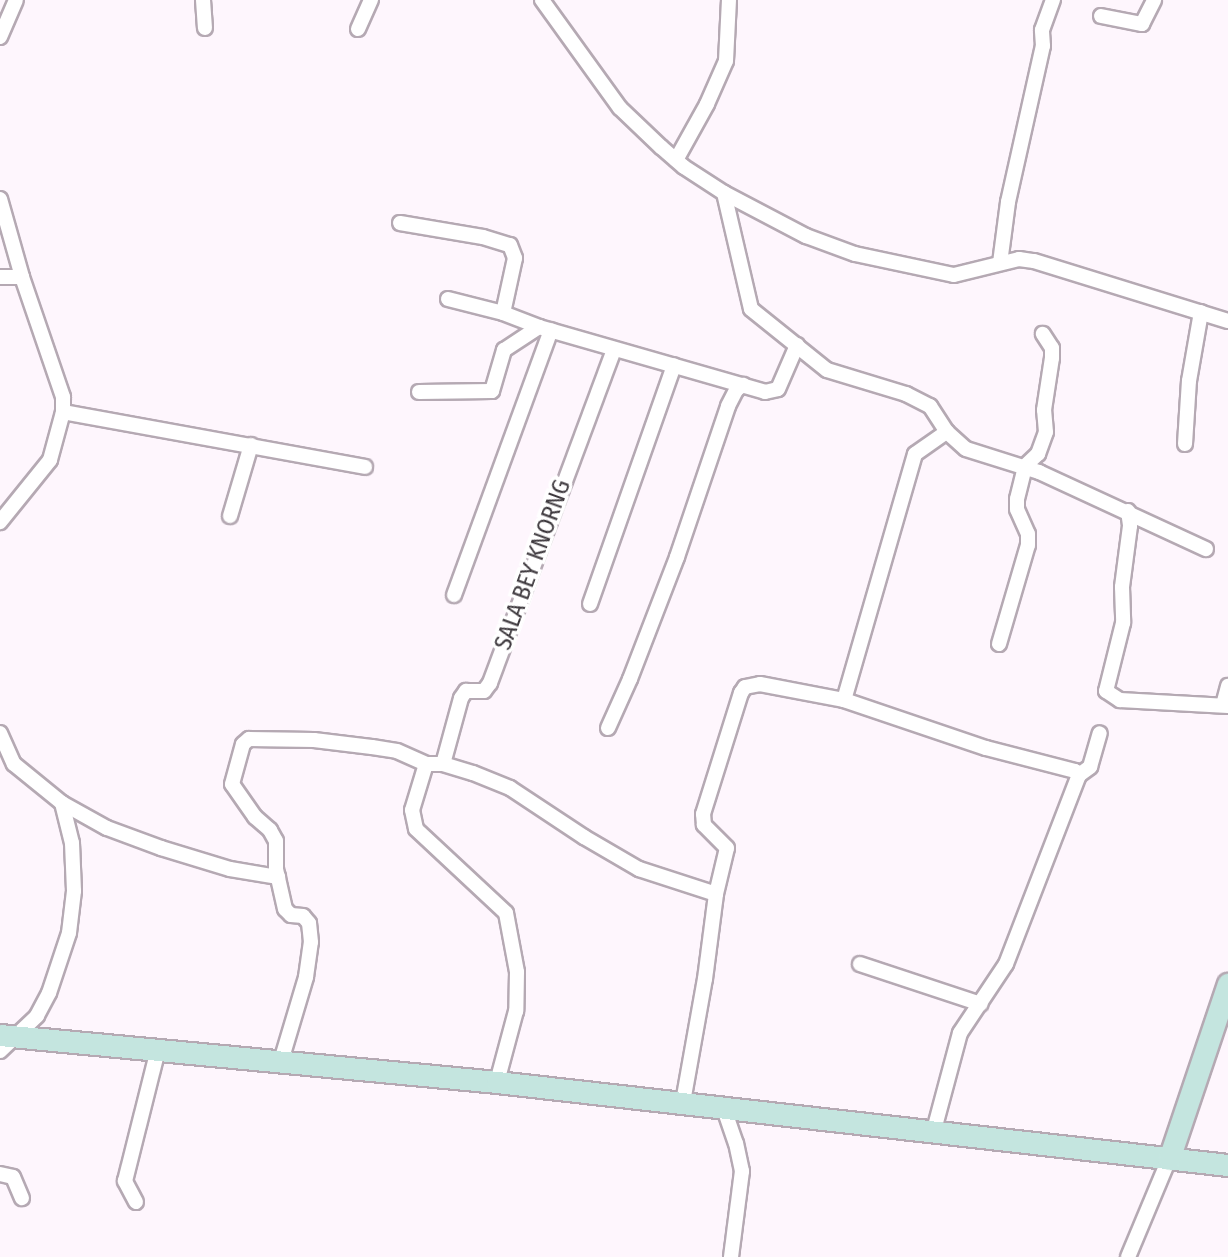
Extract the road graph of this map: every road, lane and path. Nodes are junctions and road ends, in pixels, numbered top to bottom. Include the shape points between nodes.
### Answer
1 (16, 0) edge
2 (203, 0) edge
3 (371, 0) edge
4 (542, 0) edge
5 (729, 0) edge
6 (1053, 0) edge
7 (1154, 0) edge
8 (1101, 16) dead end
9 (205, 28) dead end
10 (358, 29) dead end
11 (0, 37) edge
12 (677, 160) junction
13 (724, 193) junction
14 (0, 199) edge
15 (400, 223) dead end
16 (1000, 263) junction
17 (22, 276) junction
18 (0, 277) edge
19 (448, 299) dead end
20 (1201, 312) junction
21 (503, 313) junction
22 (1228, 321) edge
23 (545, 329) junction
24 (1042, 334) dead end
25 (796, 345) junction
26 (614, 349) junction
27 (674, 365) junction
28 (743, 385) junction
29 (419, 392) dead end
30 (63, 412) junction
31 (947, 432) junction
32 (1185, 444) dead end
33 (251, 445) junction
34 (1026, 466) junction
35 (365, 467) dead end
36 (1128, 511) junction
37 (230, 516) dead end
38 (0, 522) edge
39 (1206, 549) dead end
40 (454, 594) dead end
41 (590, 604) dead end
42 (999, 644) dead end
43 (1228, 686) edge
44 (845, 700) junction
45 (1226, 705) edge
46 (608, 728) dead end
47 (0, 733) edge
48 (1100, 733) dead end
49 (426, 764) junction
50 (443, 764) junction
51 (1080, 775) junction
52 (62, 803) junction
53 (278, 877) junction
54 (716, 894) junction
55 (860, 964) dead end
56 (1228, 984) edge
57 (981, 1004) junction
58 (4, 1040) edge
59 (158, 1050) junction
60 (281, 1061) junction
61 (496, 1082) junction
62 (683, 1102) junction
63 (723, 1106) junction
64 (934, 1130) junction
65 (1173, 1159) junction
66 (1228, 1165) edge
67 (0, 1174) edge
68 (22, 1198) dead end
69 (136, 1202) dead end
70 (731, 1257) edge
71 (1128, 1257) edge

1 - 11 street
2 - 9 street
3 - 10 street
4 - 12 street via 620,108
5 - 12 street via 726,61
6 - 16 street via 1042,30 1043,46 1008,202
7 - 8 street via 1142,24
12 - 13 street
13 - 16 street via 806,236 855,254 954,275
13 - 25 street via 751,309
14 - 17 street
15 - 21 street via 510,245 515,258
16 - 20 street via 1034,261
17 - 18 street
17 - 30 street via 60,381
19 - 21 street
20 - 22 street
20 - 32 street via 1189,381
21 - 23 street
23 - 26 street
23 - 29 street via 504,349 492,391
23 - 40 street
24 - 34 street via 1052,348 1044,410 1046,432 1038,454
25 - 28 street via 778,389 765,392
25 - 31 street via 827,370 906,394 930,407
26 - 27 street
26 - 50 street, SALA BEY KNORNG via 490,683 484,691 466,691 461,698
27 - 28 street
27 - 41 street
28 - 46 street via 728,405 677,557
30 - 33 street
30 - 38 street via 47,465
31 - 34 street via 966,449
31 - 44 street via 915,454
33 - 35 street
33 - 37 street
34 - 36 street
34 - 42 street via 1017,509 1028,545
36 - 39 street
36 - 45 street via 1123,623 1106,691 1120,700
43 - 45 street
44 - 51 street
44 - 54 street via 760,684 741,693 703,814 704,825 727,848
47 - 52 street via 14,764
48 - 51 street via 1090,767
49 - 50 street
49 - 53 street via 397,751 372,747 249,739 243,744 232,784 276,841
49 - 61 street via 412,810 416,829 506,913 517,972 516,1011
50 - 54 street via 510,788 639,869
51 - 57 street via 1013,950
52 - 53 street via 107,828 161,848 230,869
52 - 58 street via 72,843 74,891 69,933 37,1016
53 - 60 street via 285,909 309,923 311,942 306,977
54 - 62 street
55 - 57 street
56 - 65 street
57 - 64 street via 960,1033
58 - 59 street
59 - 60 street
59 - 69 street via 125,1181
60 - 61 street
61 - 62 street
62 - 63 street
63 - 64 street
63 - 70 street via 742,1171
64 - 65 street
65 - 66 street
65 - 71 street
67 - 68 street via 13,1177

